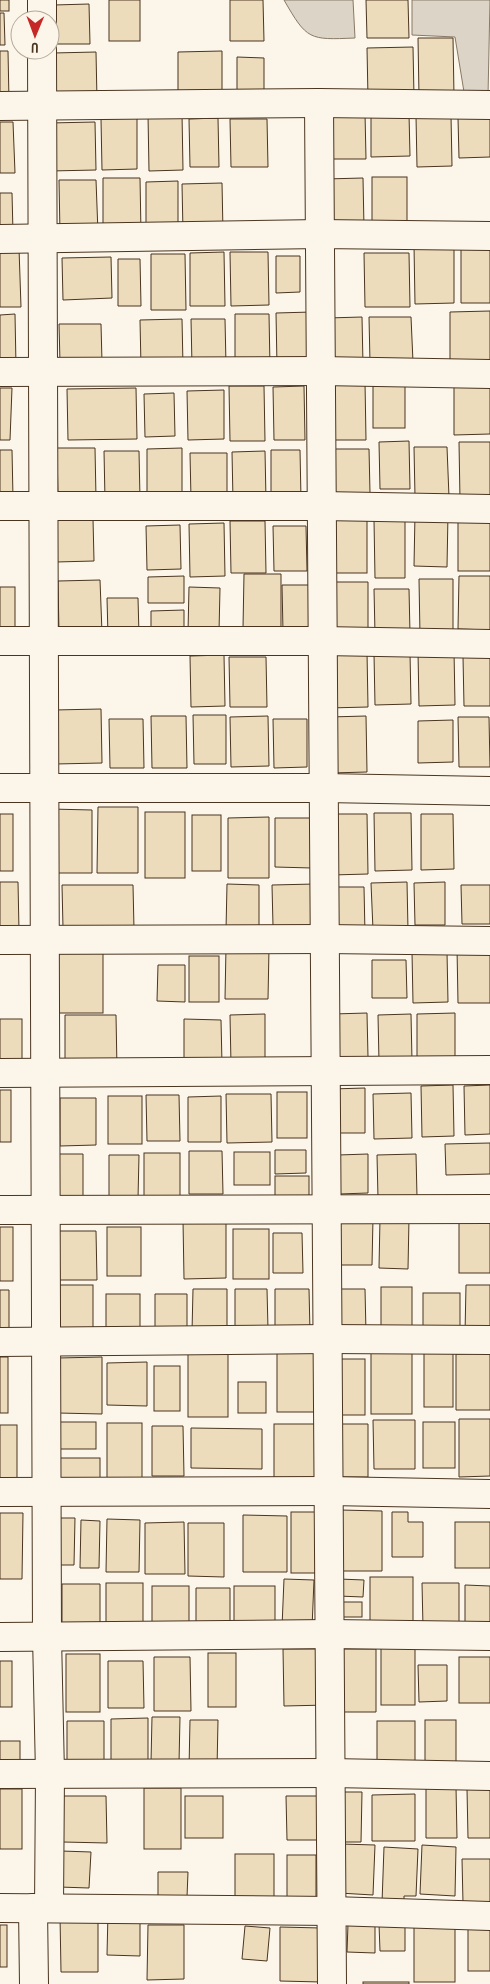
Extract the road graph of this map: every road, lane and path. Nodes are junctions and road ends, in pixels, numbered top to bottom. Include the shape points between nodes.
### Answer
1 (42, 60) edge
2 (319, 103) junction
3 (490, 105) edge
4 (0, 106) edge
5 (42, 106) junction
6 (320, 234) junction
7 (490, 236) edge
8 (42, 238) junction
9 (0, 239) edge
10 (321, 371) junction
11 (0, 372) edge
12 (42, 372) junction
13 (490, 374) edge
14 (0, 506) edge
15 (42, 506) junction
16 (322, 506) junction
17 (490, 509) edge
18 (0, 641) edge
19 (42, 641) junction
20 (323, 641) junction
21 (490, 644) edge
22 (0, 788) edge
23 (42, 788) junction
24 (324, 788) junction
25 (490, 791) edge
26 (325, 939) junction
27 (0, 940) edge
28 (44, 940) junction
29 (490, 941) edge
30 (490, 1070) edge
31 (326, 1071) junction
32 (0, 1073) edge
33 (44, 1073) junction
34 (327, 1209) junction
35 (490, 1209) edge
36 (0, 1210) edge
37 (45, 1210) junction
38 (328, 1339) junction
39 (490, 1340) edge
40 (46, 1341) junction
41 (0, 1342) edge
42 (329, 1491) junction
43 (0, 1492) edge
44 (46, 1492) junction
45 (490, 1494) edge
46 (330, 1634) junction
47 (47, 1636) junction
48 (490, 1636) edge
49 (0, 1637) edge
50 (331, 1773) junction
51 (0, 1774) edge
52 (50, 1774) junction
53 (490, 1776) edge
54 (0, 1908) edge
55 (41, 1908) junction
56 (332, 1911) junction
57 (490, 1916) edge
58 (34, 1984) edge
59 (332, 1984) edge

1 - 5 street
2 - 3 street
2 - 5 street
2 - 6 street
4 - 5 street
5 - 8 street
6 - 7 street
6 - 8 street
6 - 10 street
8 - 9 street
8 - 12 street
10 - 12 street
10 - 13 street
10 - 16 street
11 - 12 street
12 - 15 street
14 - 15 street
15 - 16 street
15 - 19 street
16 - 17 street
16 - 20 street
18 - 19 street
19 - 20 street
19 - 23 street
20 - 21 street
20 - 24 street
22 - 23 street
23 - 24 street
23 - 28 street
24 - 25 street
24 - 26 street
26 - 28 street
26 - 29 street
26 - 31 street
27 - 28 street
28 - 33 street
30 - 31 street
31 - 33 street
31 - 34 street
32 - 33 street
33 - 37 street
34 - 35 street
34 - 37 street
34 - 38 street
36 - 37 street
37 - 40 street
38 - 39 street
38 - 40 street
38 - 42 street
40 - 41 street
40 - 44 street
42 - 44 street
42 - 45 street
42 - 46 street
43 - 44 street
44 - 47 street
46 - 47 street
46 - 48 street
46 - 50 street
47 - 49 street
47 - 52 street
50 - 52 street
50 - 53 street
50 - 56 street
51 - 52 street
52 - 55 street
54 - 55 street
55 - 56 street
55 - 58 street
56 - 57 street
56 - 59 street

